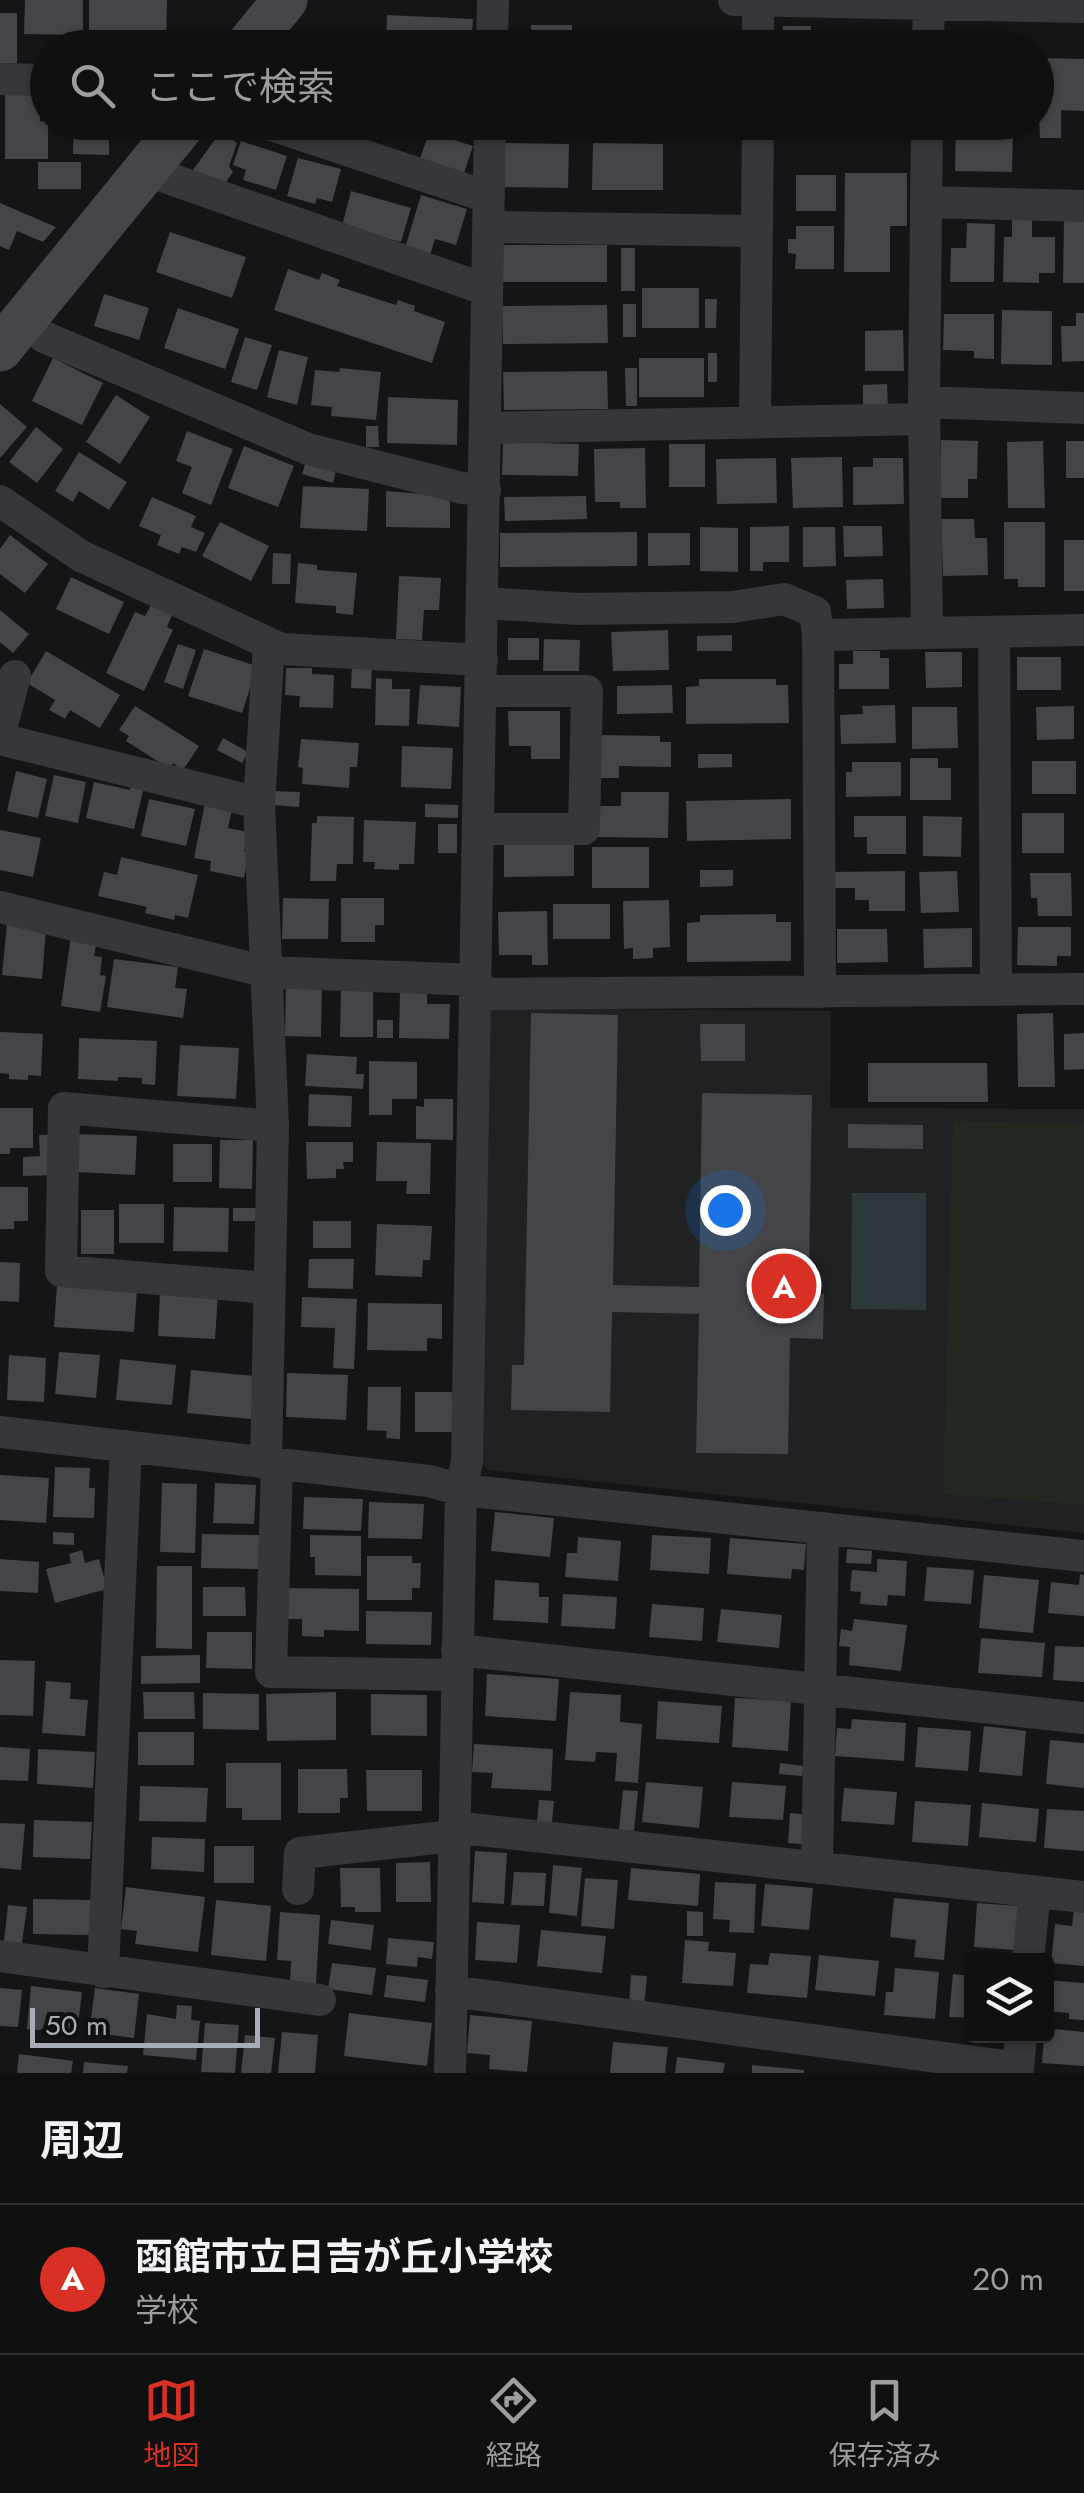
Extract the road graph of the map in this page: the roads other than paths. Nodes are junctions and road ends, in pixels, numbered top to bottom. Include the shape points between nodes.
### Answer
1 (285, 0) edge
2 (493, 0) edge
3 (734, 0) edge
4 (758, 1) edge
5 (946, 4) edge
6 (1084, 7) edge
7 (261, 30) edge
8 (492, 30) edge
9 (758, 30) edge
10 (935, 30) edge
11 (0, 79) edge
12 (30, 80) edge
13 (170, 140) edge
14 (308, 140) edge
15 (490, 140) edge
16 (758, 140) edge
17 (927, 140) edge
18 (146, 170) junction
19 (926, 202) junction
20 (1084, 206) edge
21 (488, 212) junction
22 (757, 232) junction
23 (487, 290) junction
24 (25, 315) edge
25 (0, 348) edge
26 (1084, 408) edge
27 (924, 410) junction
28 (755, 422) junction
29 (484, 428) junction
30 (484, 490) junction
31 (0, 501) edge
32 (484, 603) junction
33 (1084, 630) edge
34 (994, 632) junction
35 (927, 633) junction
36 (818, 635) junction
37 (269, 645) junction
38 (481, 674) junction
39 (15, 676) dead end
40 (0, 736) edge
41 (258, 804) junction
42 (478, 828) junction
43 (0, 906) edge
44 (268, 972) junction
45 (476, 987) junction
46 (1084, 989) edge
47 (996, 990) junction
48 (820, 992) junction
49 (273, 1126) junction
50 (268, 1288) junction
51 (0, 1432) edge
52 (126, 1446) junction
53 (271, 1465) junction
54 (461, 1490) junction
55 (823, 1528) junction
56 (1084, 1556) edge
57 (457, 1662) junction
58 (820, 1689) junction
59 (1084, 1718) edge
60 (453, 1831) junction
61 (817, 1868) junction
62 (298, 1889) dead end
63 (1034, 1892) junction
64 (1084, 1897) edge
65 (1029, 1953) edge
66 (0, 1956) edge
67 (103, 1972) junction
68 (451, 1990) junction
69 (320, 2000) dead end
70 (1020, 2043) edge
71 (450, 2073) edge

1 - 7 main road
2 - 8 street
3 - 4 street
4 - 5 street
4 - 9 street
5 - 6 street
5 - 10 street
11 - 12 street
13 - 18 main road
14 - 21 street
15 - 21 street
16 - 22 street
17 - 19 street
18 - 23 street
18 - 24 main road
19 - 20 street
19 - 27 street
21 - 22 street
21 - 23 street
22 - 28 street
23 - 29 street
24 - 25 main road
24 - 30 street via 308,449
26 - 27 street
27 - 28 street
27 - 35 street
28 - 29 street
29 - 30 street
30 - 32 street
31 - 37 street via 81,556
32 - 36 street via 578,609 784,600 815,612
32 - 38 street
33 - 34 street
34 - 35 street
34 - 47 street
35 - 36 street
36 - 48 street
37 - 38 street
37 - 41 street
38 - 42 street
38 - 42 street via 498,691 586,691 584,829
39 - 40 street
40 - 41 street
41 - 44 street
42 - 45 street
43 - 44 street
44 - 45 street
44 - 49 street
45 - 48 street
45 - 54 street
46 - 47 street
47 - 48 street
49 - 50 street
49 - 50 street via 64,1108 61,1271
50 - 53 street
51 - 52 street
52 - 53 street
52 - 67 street
53 - 54 street via 429,1480
53 - 57 street via 271,1672
54 - 55 street
54 - 57 street
55 - 56 street
55 - 58 street
57 - 58 street
57 - 60 street
58 - 59 street
58 - 61 street
60 - 61 street
60 - 62 street via 300,1853
60 - 68 street
61 - 63 street
63 - 64 street
63 - 65 street
66 - 67 street
67 - 69 street
68 - 70 street via 1018,2068
68 - 71 street

